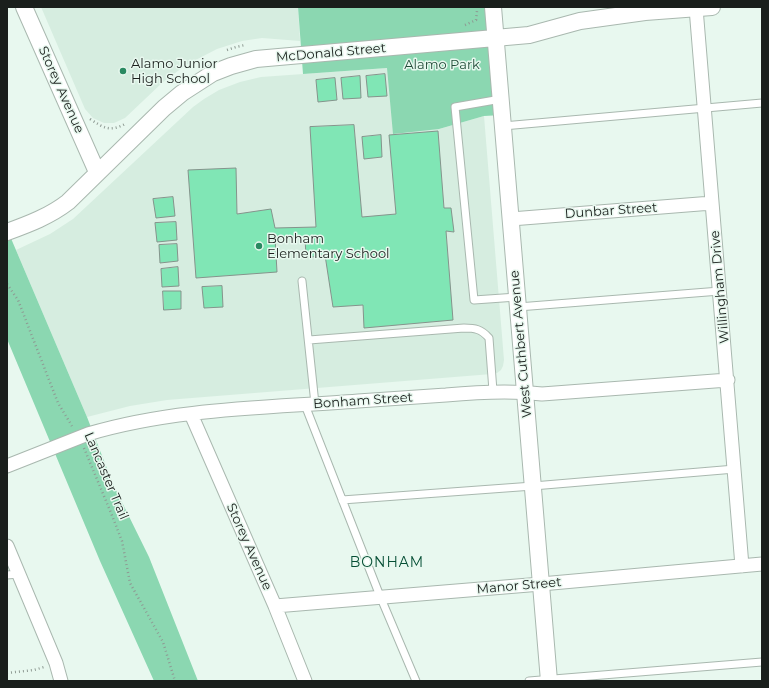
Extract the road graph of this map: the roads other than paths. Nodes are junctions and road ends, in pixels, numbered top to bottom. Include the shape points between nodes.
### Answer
1 (24, 7) edge
2 (493, 7) edge
3 (704, 8) edge
4 (496, 39) junction
5 (501, 99) junction
6 (762, 103) edge
7 (704, 108) junction
8 (503, 126) junction
9 (98, 172) junction
10 (712, 203) junction
11 (511, 218) junction
12 (7, 232) edge
13 (302, 281) dead end
14 (720, 291) junction
15 (518, 302) junction
16 (309, 340) junction
17 (728, 380) junction
18 (493, 391) junction
19 (526, 392) junction
20 (310, 405) junction
21 (191, 414) junction
22 (7, 466) edge
23 (735, 469) junction
24 (533, 486) junction
25 (342, 500) junction
26 (7, 546) edge
27 (762, 564) edge
28 (742, 566) junction
29 (13, 575) edge
30 (541, 584) junction
31 (380, 596) junction
32 (275, 606) junction
33 (762, 662) edge
34 (549, 680) edge
35 (61, 681) edge
36 (305, 681) edge
37 (416, 681) edge
38 (529, 681) edge

1 - 9 street, Storey Avenue
2 - 4 street, West Cuthbert Avenue
3 - 4 street, McDonald Street via 645,12 580,21 529,35
3 - 7 street, Willingham Drive
4 - 5 street, West Cuthbert Avenue
4 - 9 street, McDonald Street via 256,59 231,66 213,73 182,93
5 - 8 street, West Cuthbert Avenue
5 - 15 lane via 455,107 474,300
6 - 7 lane
7 - 8 lane
7 - 10 street, Willingham Drive
8 - 11 street, West Cuthbert Avenue
9 - 12 street, McDonald Street via 57,210
10 - 11 street, Dunbar Street
10 - 14 street, Willingham Drive
11 - 15 street, West Cuthbert Avenue
13 - 16 lane
14 - 15 lane
14 - 17 street, Willingham Drive
15 - 19 street, West Cuthbert Avenue
16 - 18 lane via 477,328 489,338
16 - 20 lane
17 - 19 street, Bonham Street via 570,393
17 - 23 street, Willingham Drive
18 - 19 street, Bonham Street
18 - 20 street, Bonham Street
19 - 24 street, West Cuthbert Avenue
20 - 21 street, Bonham Street
20 - 25 lane
21 - 22 street, Bonham Street via 116,426 88,434
21 - 32 street, Storey Avenue
23 - 24 lane
23 - 28 street, Willingham Drive
24 - 25 lane
24 - 30 street, West Cuthbert Avenue
25 - 31 lane
26 - 29 street
27 - 28 street, Manor Street
28 - 30 street, Manor Street
29 - 35 street via 56,663
30 - 31 street, Manor Street
30 - 34 street, West Cuthbert Avenue
31 - 32 street, Manor Street
31 - 37 lane
32 - 36 street, Storey Avenue
33 - 34 lane
34 - 38 lane

